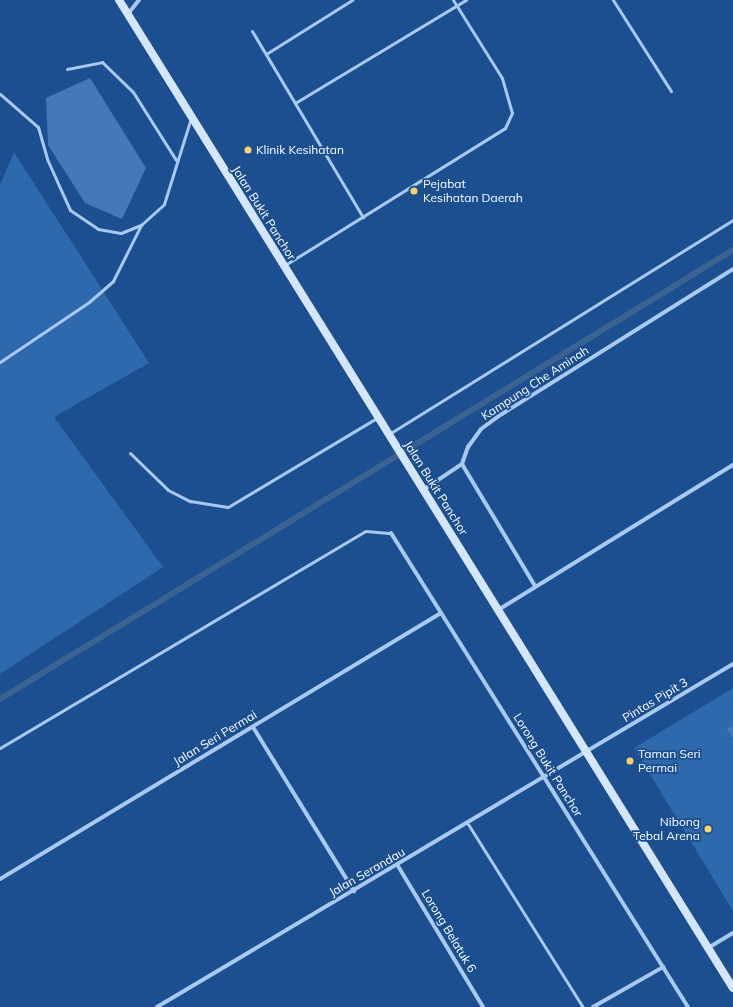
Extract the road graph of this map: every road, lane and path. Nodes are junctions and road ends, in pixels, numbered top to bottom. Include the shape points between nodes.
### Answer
1 (120, 0) edge
2 (139, 0) edge
3 (352, 0) edge
4 (453, 0) edge
5 (466, 0) edge
6 (613, 0) edge
7 (457, 6) junction
8 (128, 14) junction
9 (252, 31) dead end
10 (266, 54) junction
11 (67, 69) dead end
12 (671, 91) dead end
13 (0, 94) edge
14 (294, 103) junction
15 (191, 118) junction
16 (176, 160) junction
17 (363, 216) junction
18 (733, 220) edge
19 (141, 225) junction
20 (283, 266) junction
21 (733, 269) edge
22 (0, 362) edge
23 (377, 418) junction
24 (388, 434) junction
25 (130, 453) dead end
26 (462, 464) junction
27 (733, 465) edge
28 (423, 490) junction
29 (391, 533) joint
30 (535, 586) junction
31 (498, 610) junction
32 (441, 613) junction
33 (733, 664) edge
34 (253, 727) junction
35 (0, 748) edge
36 (586, 753) junction
37 (545, 779) junction
38 (468, 824) junction
39 (398, 866) junction
40 (0, 880) edge
41 (354, 891) junction
42 (733, 933) edge
43 (708, 948) junction
44 (663, 967) junction
45 (733, 988) edge
46 (157, 1007) edge
47 (483, 1007) edge
48 (583, 1007) edge
49 (593, 1007) edge
50 (688, 1007) edge

1 - 8 main road, Jalan Bukit Panchor
2 - 8 street
3 - 10 lane
4 - 7 lane
5 - 7 lane
6 - 12 lane
7 - 14 lane
7 - 17 lane via 502,78 512,113 505,128
8 - 15 main road, Jalan Bukit Panchor
9 - 10 lane
10 - 14 lane
11 - 16 lane via 102,62 133,92
13 - 19 lane via 38,127 47,159 70,210 98,229 121,233
14 - 17 lane
15 - 16 lane
15 - 20 main road, Jalan Bukit Panchor
16 - 19 lane via 174,181 164,204
17 - 20 lane
18 - 24 lane
19 - 22 lane via 112,281 88,302
20 - 23 main road, Jalan Bukit Panchor
21 - 26 street, Kampung Che Aminah via 502,414 482,429 468,447
23 - 24 main road, Jalan Bukit Panchor
23 - 25 lane via 228,507 190,501 168,490
24 - 28 main road, Jalan Bukit Panchor
26 - 28 street
26 - 30 street
27 - 30 street
28 - 31 main road, Jalan Bukit Panchor
29 - 32 street, Lorong Bukit Panchor
29 - 35 lane via 366,531
30 - 31 street
31 - 36 main road, Jalan Bukit Panchor
32 - 34 street, Jalan Seri Permai
32 - 37 street, Lorong Bukit Panchor
33 - 36 street, Pintas Pipit 3
34 - 40 street, Jalan Seri Permai
34 - 41 street
36 - 37 street, Jalan Serandau
36 - 43 main road, Jalan Bukit Panchor
37 - 38 street, Jalan Serandau
37 - 44 street, Lorong Bukit Panchor
38 - 39 street, Jalan Serandau
38 - 48 lane
39 - 41 street, Jalan Serandau
39 - 47 street, Lorong Belatuk 6
41 - 46 street, Jalan Serandau
42 - 43 street
43 - 45 main road, Jalan Bukit Panchor
44 - 49 street
44 - 50 street, Lorong Bukit Panchor

